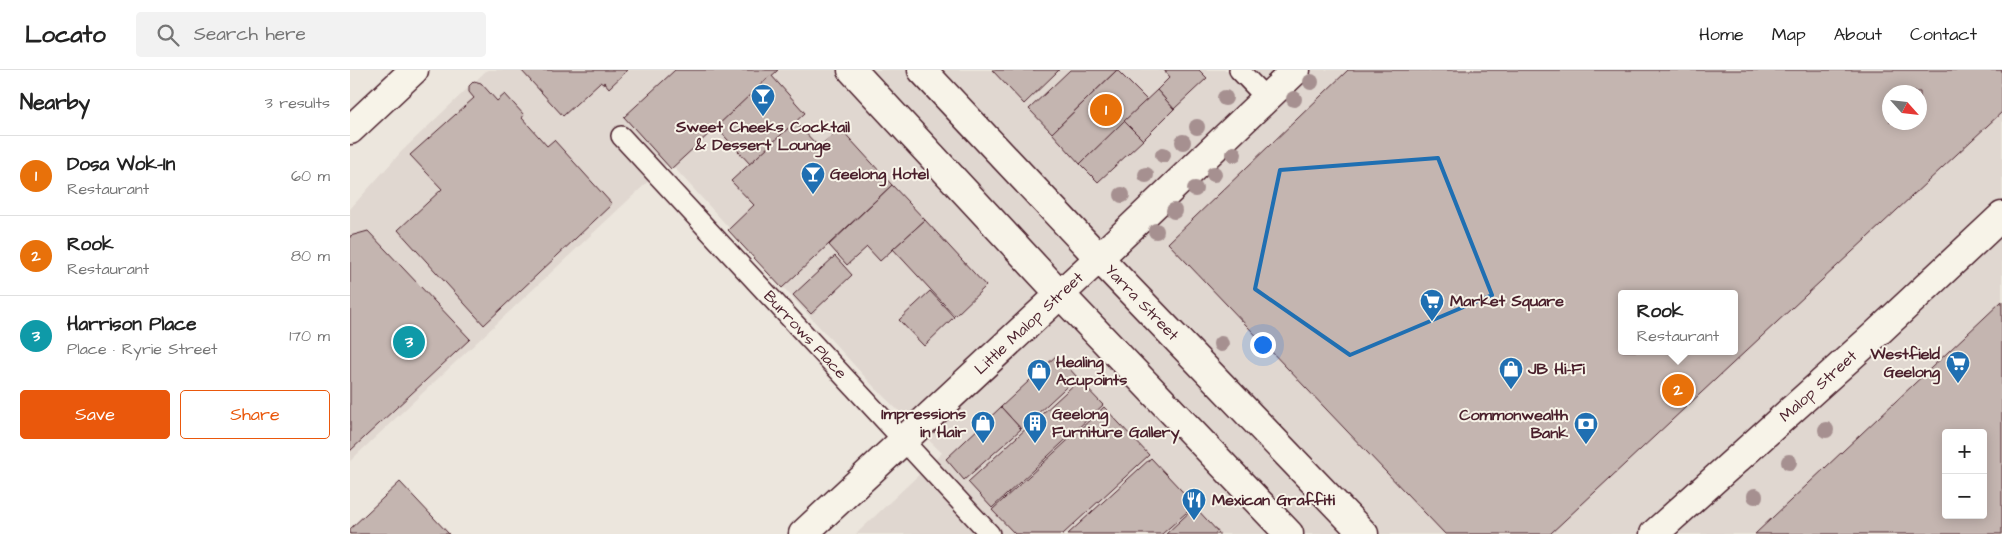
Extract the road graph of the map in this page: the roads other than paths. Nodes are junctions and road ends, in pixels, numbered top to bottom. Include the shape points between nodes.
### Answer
1 (414, 70) edge
2 (852, 70) edge
3 (922, 70) edge
4 (1239, 70) edge
5 (1296, 70) edge
6 (1266, 98) junction
7 (350, 130) edge
8 (621, 136) dead end
9 (2002, 216) edge
10 (1099, 258) junction
11 (1060, 294) junction
12 (903, 441) junction
13 (803, 534) edge
14 (990, 534) edge
15 (1289, 534) edge
16 (1364, 534) edge
17 (1654, 534) edge

1 - 7 street
2 - 11 street
3 - 10 street, Yarra Street
4 - 6 lane
5 - 6 street, Little Malop Street
6 - 10 street, Little Malop Street
8 - 12 lane, Burrows Place
9 - 17 street, Malop Street
10 - 11 street, Little Malop Street
10 - 16 street, Yarra Street
11 - 12 street, Little Malop Street
11 - 15 street
12 - 13 street, Little Malop Street
12 - 14 lane, Burrows Place

